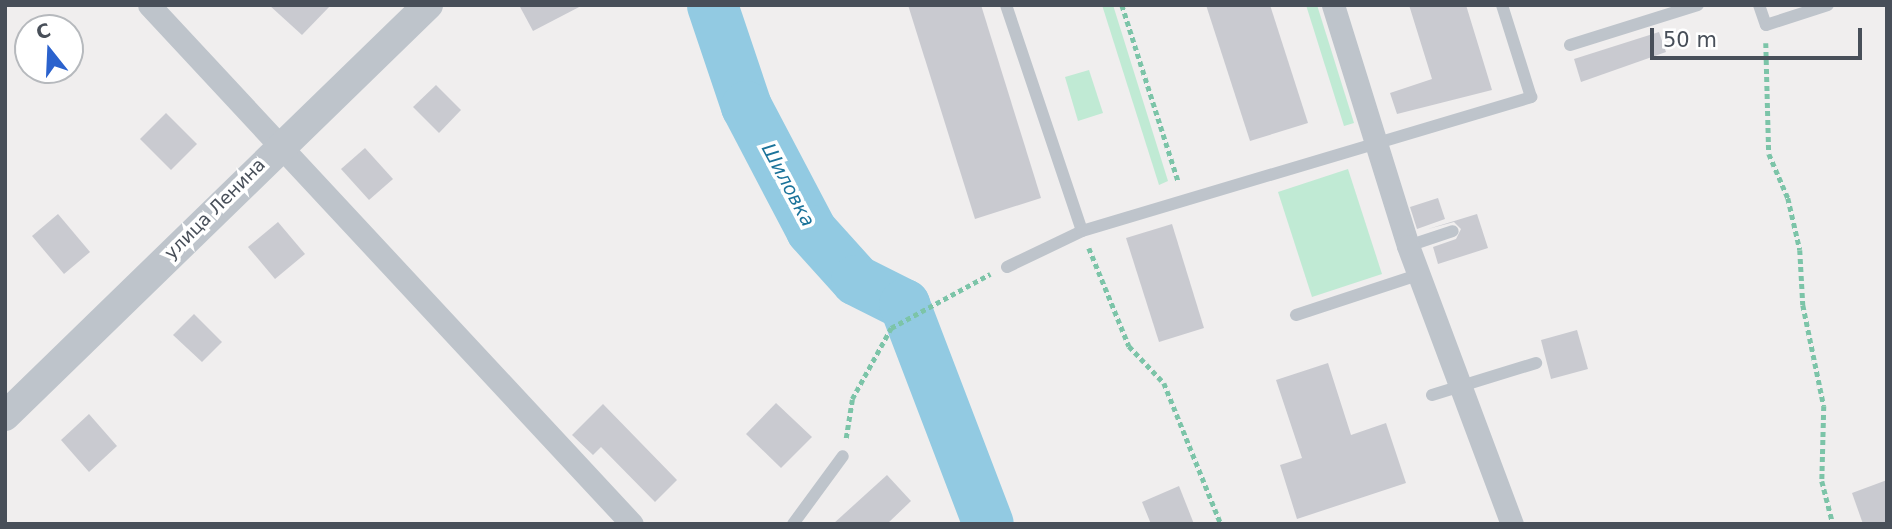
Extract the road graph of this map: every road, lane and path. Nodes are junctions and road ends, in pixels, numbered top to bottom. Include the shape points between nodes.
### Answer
1 (149, 5) edge
2 (428, 5) edge
3 (1006, 5) edge
4 (1122, 5) edge
5 (1333, 5) edge
6 (1502, 5) edge
7 (1698, 5) edge
8 (1759, 5) edge
9 (1828, 5) edge
10 (1671, 9) edge
11 (1766, 25) junction
12 (1570, 45) dead end
13 (283, 143) junction
14 (1376, 145) junction
15 (1184, 200) junction
16 (1082, 231) junction
17 (1453, 231) dead end
18 (1408, 246) junction
19 (1007, 267) joint
20 (1418, 275) junction
21 (1296, 316) dead end
22 (1536, 363) dead end
23 (1456, 387) junction
24 (1432, 395) dead end
25 (5, 416) edge
26 (843, 456) joint
27 (632, 524) edge
28 (793, 524) edge
29 (1221, 524) edge
30 (1512, 524) edge
31 (1833, 524) edge

1 - 13 street
2 - 13 street, улица Ленина
3 - 16 lane
4 - 15 path
5 - 14 street
6 - 14 lane via 1531,97
7 - 10 lane
8 - 11 lane
9 - 11 lane
10 - 12 lane
11 - 31 path via 1769,154 1788,198 1800,250 1803,305 1824,406 1822,481
13 - 25 street, улица Ленина
13 - 27 street
14 - 15 lane
14 - 18 street
15 - 16 lane
16 - 19 lane
16 - 29 path via 1129,346 1164,383
17 - 18 lane
18 - 20 street
19 - 26 path via 891,328 852,399
20 - 21 lane
20 - 23 street
22 - 23 lane
23 - 24 lane
23 - 30 street
26 - 28 lane

